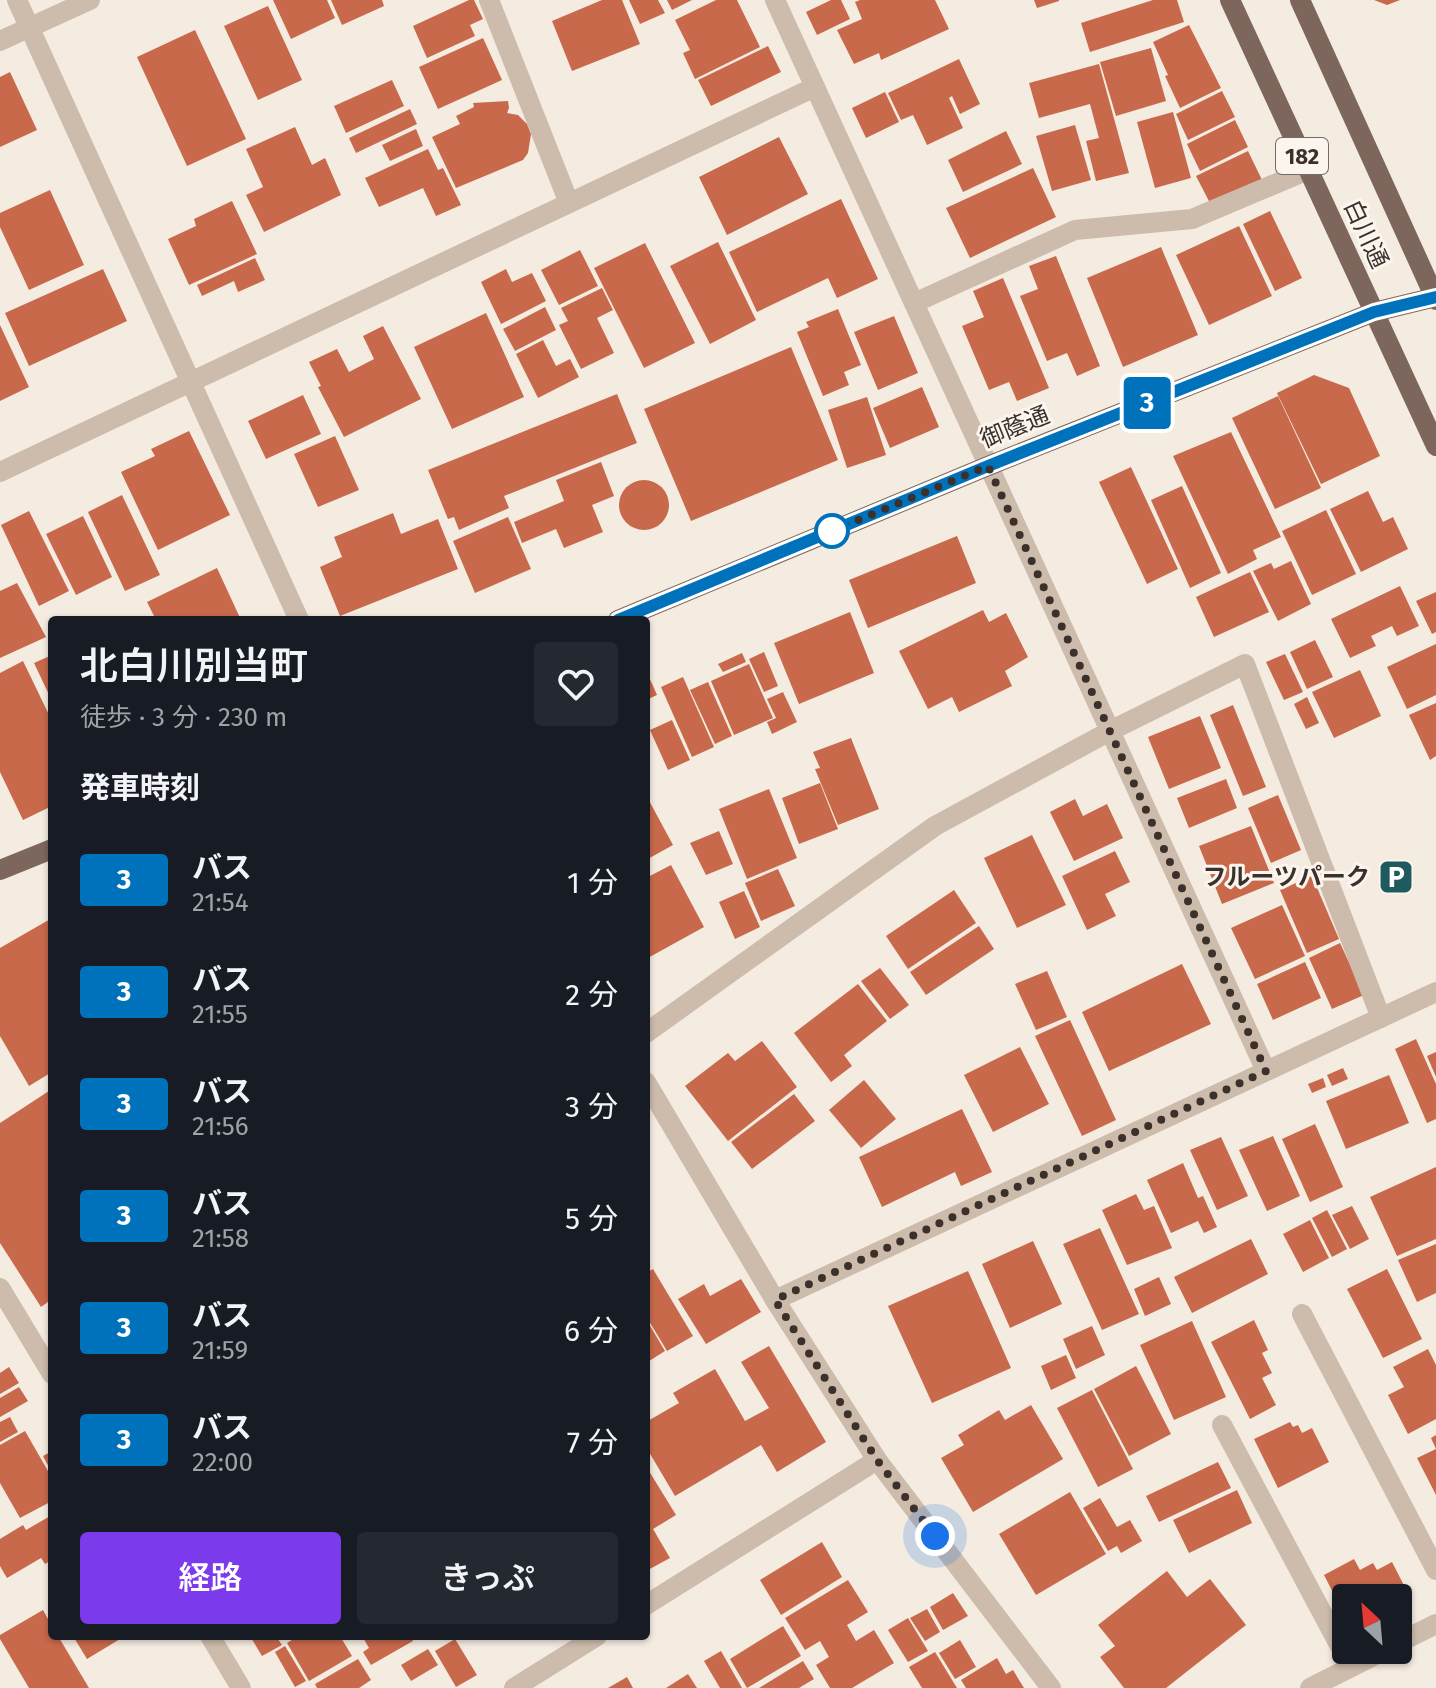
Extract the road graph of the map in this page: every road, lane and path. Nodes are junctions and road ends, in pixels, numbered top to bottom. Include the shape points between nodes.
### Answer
1 (17, 0) edge
2 (90, 0) edge
3 (489, 0) edge
4 (775, 0) edge
5 (1230, 0) edge
6 (1300, 0) edge
7 (30, 27) junction
8 (0, 41) edge
9 (815, 87) junction
10 (1308, 170) junction
11 (569, 203) junction
12 (1436, 298) edge
13 (914, 303) junction
14 (1374, 312) junction
15 (191, 382) junction
16 (1436, 446) edge
17 (988, 466) junction
18 (0, 472) edge
19 (297, 616) edge
20 (628, 616) edge
21 (1110, 731) junction
22 (48, 851) edge
23 (0, 870) edge
24 (1436, 992) edge
25 (1381, 1018) junction
26 (650, 1030) edge
27 (1266, 1071) junction
28 (650, 1089) edge
29 (0, 1288) edge
30 (775, 1300) junction
31 (1302, 1314) dead end
32 (48, 1367) edge
33 (1222, 1425) dead end
34 (877, 1460) junction
35 (1436, 1570) edge
36 (650, 1602) edge
37 (1436, 1624) edge
38 (1412, 1636) edge
39 (212, 1640) edge
40 (591, 1640) edge
41 (1357, 1664) edge
42 (1351, 1667) junction
43 (241, 1688) edge
44 (514, 1688) edge
45 (1051, 1688) edge
46 (1310, 1688) edge

1 - 7 street
2 - 7 street
3 - 11 street
4 - 9 street
5 - 10 main road, 白川通 / 182
6 - 12 main road, 白川通 / 182
7 - 8 street
7 - 15 street
9 - 11 street
9 - 13 street
10 - 13 street via 1192,219 1075,230
10 - 14 main road, 白川通 / 182
11 - 15 street
12 - 14 main road, 御蔭通
13 - 17 street
14 - 16 main road, 白川通 / 182
14 - 17 main road, 御蔭通
15 - 18 street
15 - 19 street
17 - 20 main road, 御蔭通
17 - 21 street
21 - 25 street via 1245,664
21 - 26 street via 935,826
21 - 27 street
22 - 23 main road
24 - 25 street
25 - 27 street
27 - 30 street
28 - 30 street
29 - 32 street
30 - 34 street
31 - 35 street
33 - 42 street
34 - 36 street
34 - 45 street
37 - 38 street
39 - 43 street
40 - 44 street
41 - 42 street
42 - 46 street

